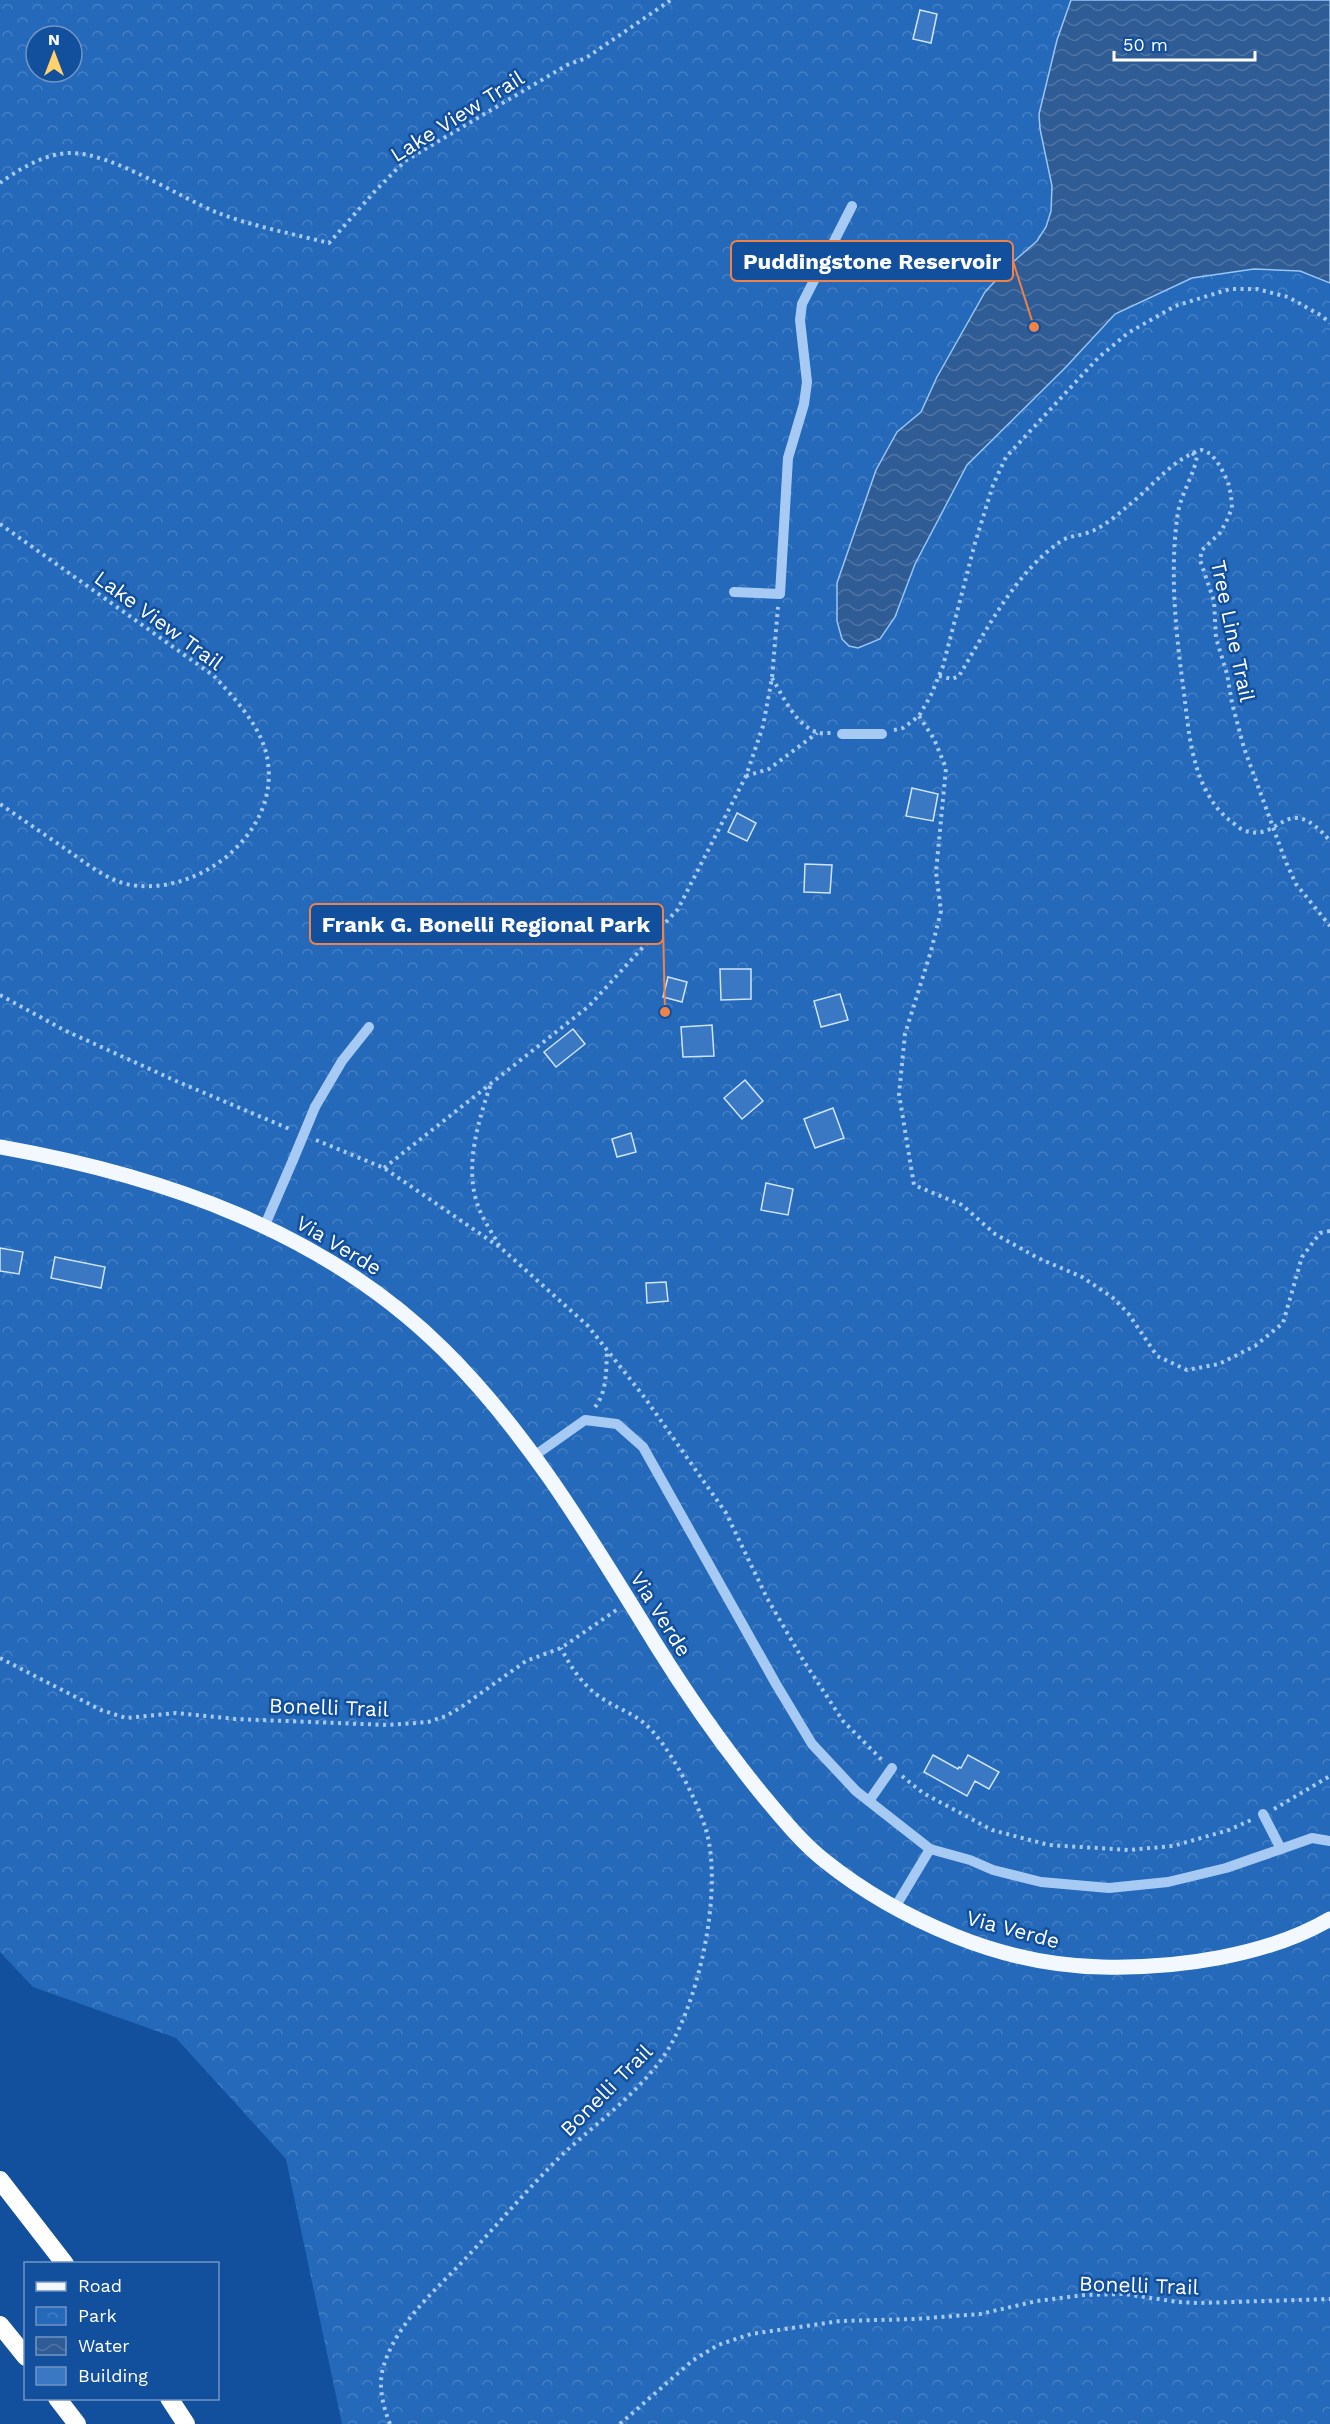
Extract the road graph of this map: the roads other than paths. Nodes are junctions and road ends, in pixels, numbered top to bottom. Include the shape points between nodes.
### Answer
1 (852, 206) dead end
2 (734, 592) dead end
3 (842, 734) road end
4 (882, 734) road end
5 (369, 1027) dead end
6 (0, 1147) edge
7 (265, 1225) junction
8 (534, 1456) junction
9 (892, 1768) dead end
10 (869, 1801) junction
11 (1263, 1814) dead end
12 (1330, 1841) edge
13 (930, 1849) junction
14 (1281, 1849) junction
15 (894, 1909) junction
16 (1330, 1919) edge
17 (0, 2180) edge
18 (62, 2262) edge
19 (0, 2325) edge
20 (24, 2355) edge
21 (50, 2400) edge
22 (58, 2400) edge
23 (170, 2400) edge
24 (63, 2424) edge
25 (76, 2424) edge
26 (186, 2424) edge

1 - 2 street via 802,304 800,320 807,382 788,458 780,594
3 - 4 street
5 - 7 street, bridge via 342,1061 315,1107
6 - 7 main road, Via Verde via 51,1156 156,1184
7 - 8 main road, Via Verde via 323,1256 384,1296 444,1350
8 - 10 street via 585,1420 617,1424 643,1447 812,1744
8 - 15 main road, Via Verde via 696,1709 781,1817 822,1858
9 - 10 street
10 - 13 street
11 - 14 street
12 - 14 street via 1312,1838
13 - 14 street via 1041,1882 1109,1888 1168,1882
13 - 15 street
15 - 16 main road, Via Verde via 974,1944 1031,1960 1137,1968 1235,1954 1307,1933
17 - 18 highway
19 - 20 highway
21 - 24 highway
22 - 25 highway
23 - 26 highway

